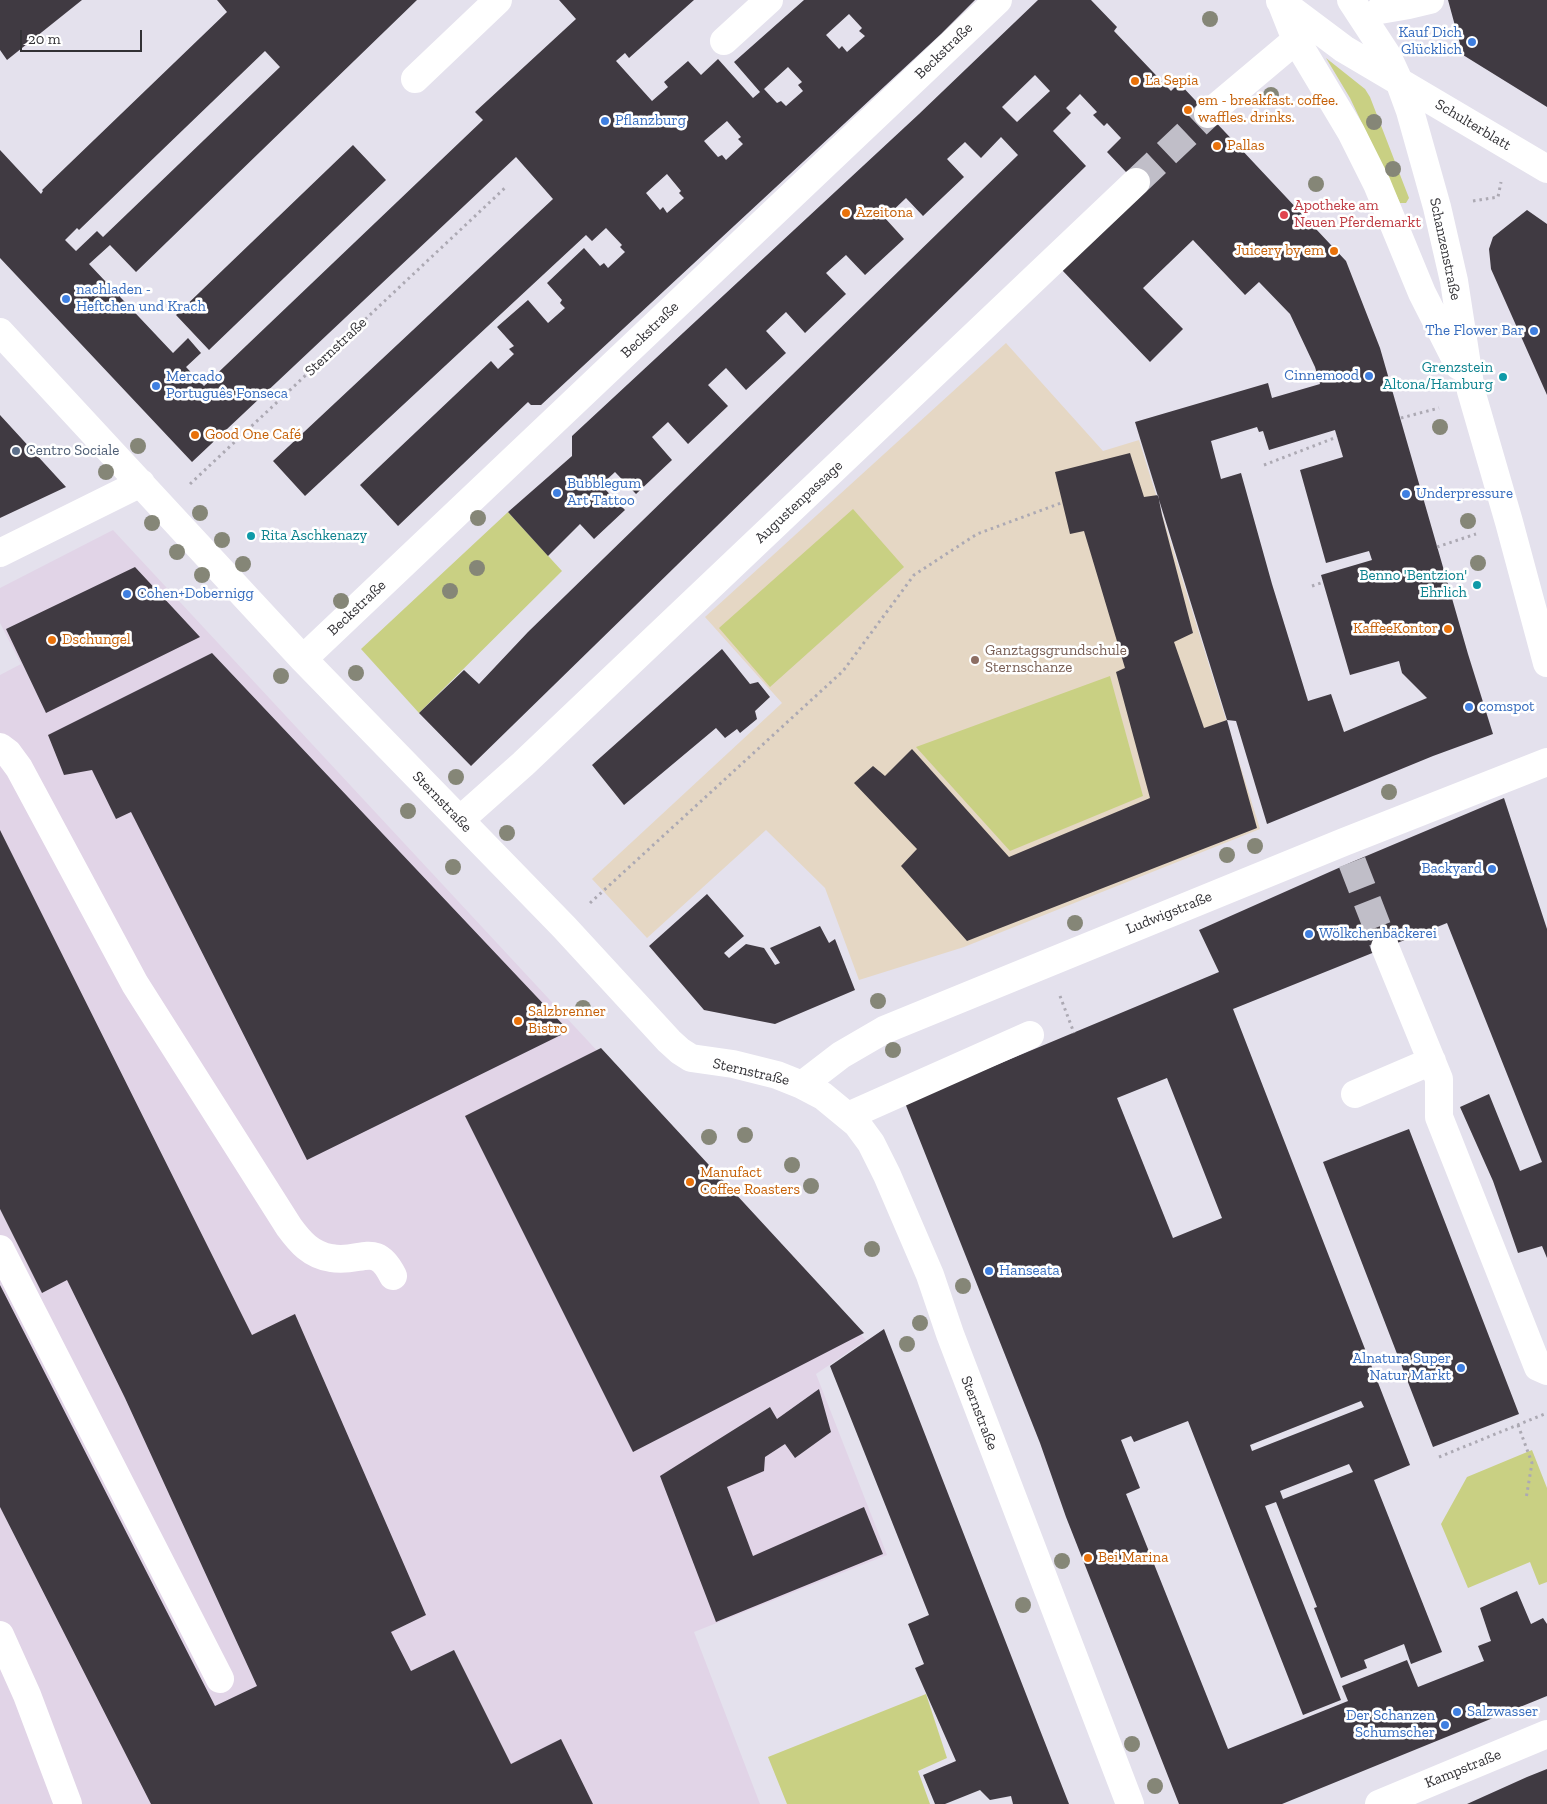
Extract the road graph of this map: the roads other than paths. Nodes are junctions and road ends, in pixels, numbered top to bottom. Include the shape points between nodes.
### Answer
1 (498, 0) edge
2 (769, 0) edge
3 (998, 0) edge
4 (1351, 0) edge
5 (1430, 0) edge
6 (1280, 1) edge
7 (1378, 12) edge
8 (1296, 40) junction
9 (724, 41) dead end
10 (415, 79) dead end
11 (1399, 81) junction
12 (1208, 114) tunnel mouth
13 (1547, 169) edge
14 (1136, 182) tunnel mouth
15 (0, 332) edge
16 (1471, 391) junction
17 (141, 483) junction
18 (0, 553) edge
19 (303, 659) junction
20 (1547, 663) edge
21 (0, 747) edge
22 (1547, 762) edge
23 (460, 820) junction
24 (1384, 948) tunnel mouth
25 (1030, 1035) dead end
26 (1432, 1061) junction
27 (802, 1085) junction
28 (1355, 1094) dead end
29 (848, 1116) junction
30 (0, 1249) edge
31 (393, 1276) dead end
32 (1547, 1372) edge
33 (0, 1635) edge
34 (220, 1679) dead end
35 (1547, 1734) edge
36 (68, 1804) edge
37 (1130, 1804) edge
38 (1379, 1804) edge

1 - 10 street
2 - 9 street
3 - 19 street, Beckstraße
4 - 7 street, Schanzenstraße
5 - 7 street
6 - 8 street, Schanzenstraße
6 - 11 street, Schulterblatt via 1344,49
7 - 11 street, Schanzenstraße via 1387,55
8 - 12 street
8 - 16 street, Schanzenstraße via 1352,132 1422,293
11 - 13 street, Schulterblatt
11 - 16 street, Schanzenstraße via 1410,111 1454,281
14 - 23 street, Augustenpassage via 523,764
15 - 17 street, Sternstraße
16 - 20 street, Schanzenstraße
17 - 18 street
17 - 19 street, Sternstraße
19 - 23 street, Sternstraße
21 - 31 street via 19,768 134,984 289,1227 303,1245 316,1254 331,1258 372,1255 381,1258
22 - 27 street, Ludwigstraße via 1348,852 884,1030 841,1055
23 - 27 street, Sternstraße via 680,1051 691,1058 733,1064
24 - 26 street
25 - 29 street
26 - 28 street
26 - 32 street via 1439,1079 1439,1117 1538,1367
27 - 29 street, Sternstraße via 823,1096
29 - 37 street, Sternstraße via 870,1143 887,1174 930,1275
30 - 34 street
33 - 36 street via 27,1695
35 - 38 street, Kampstraße

